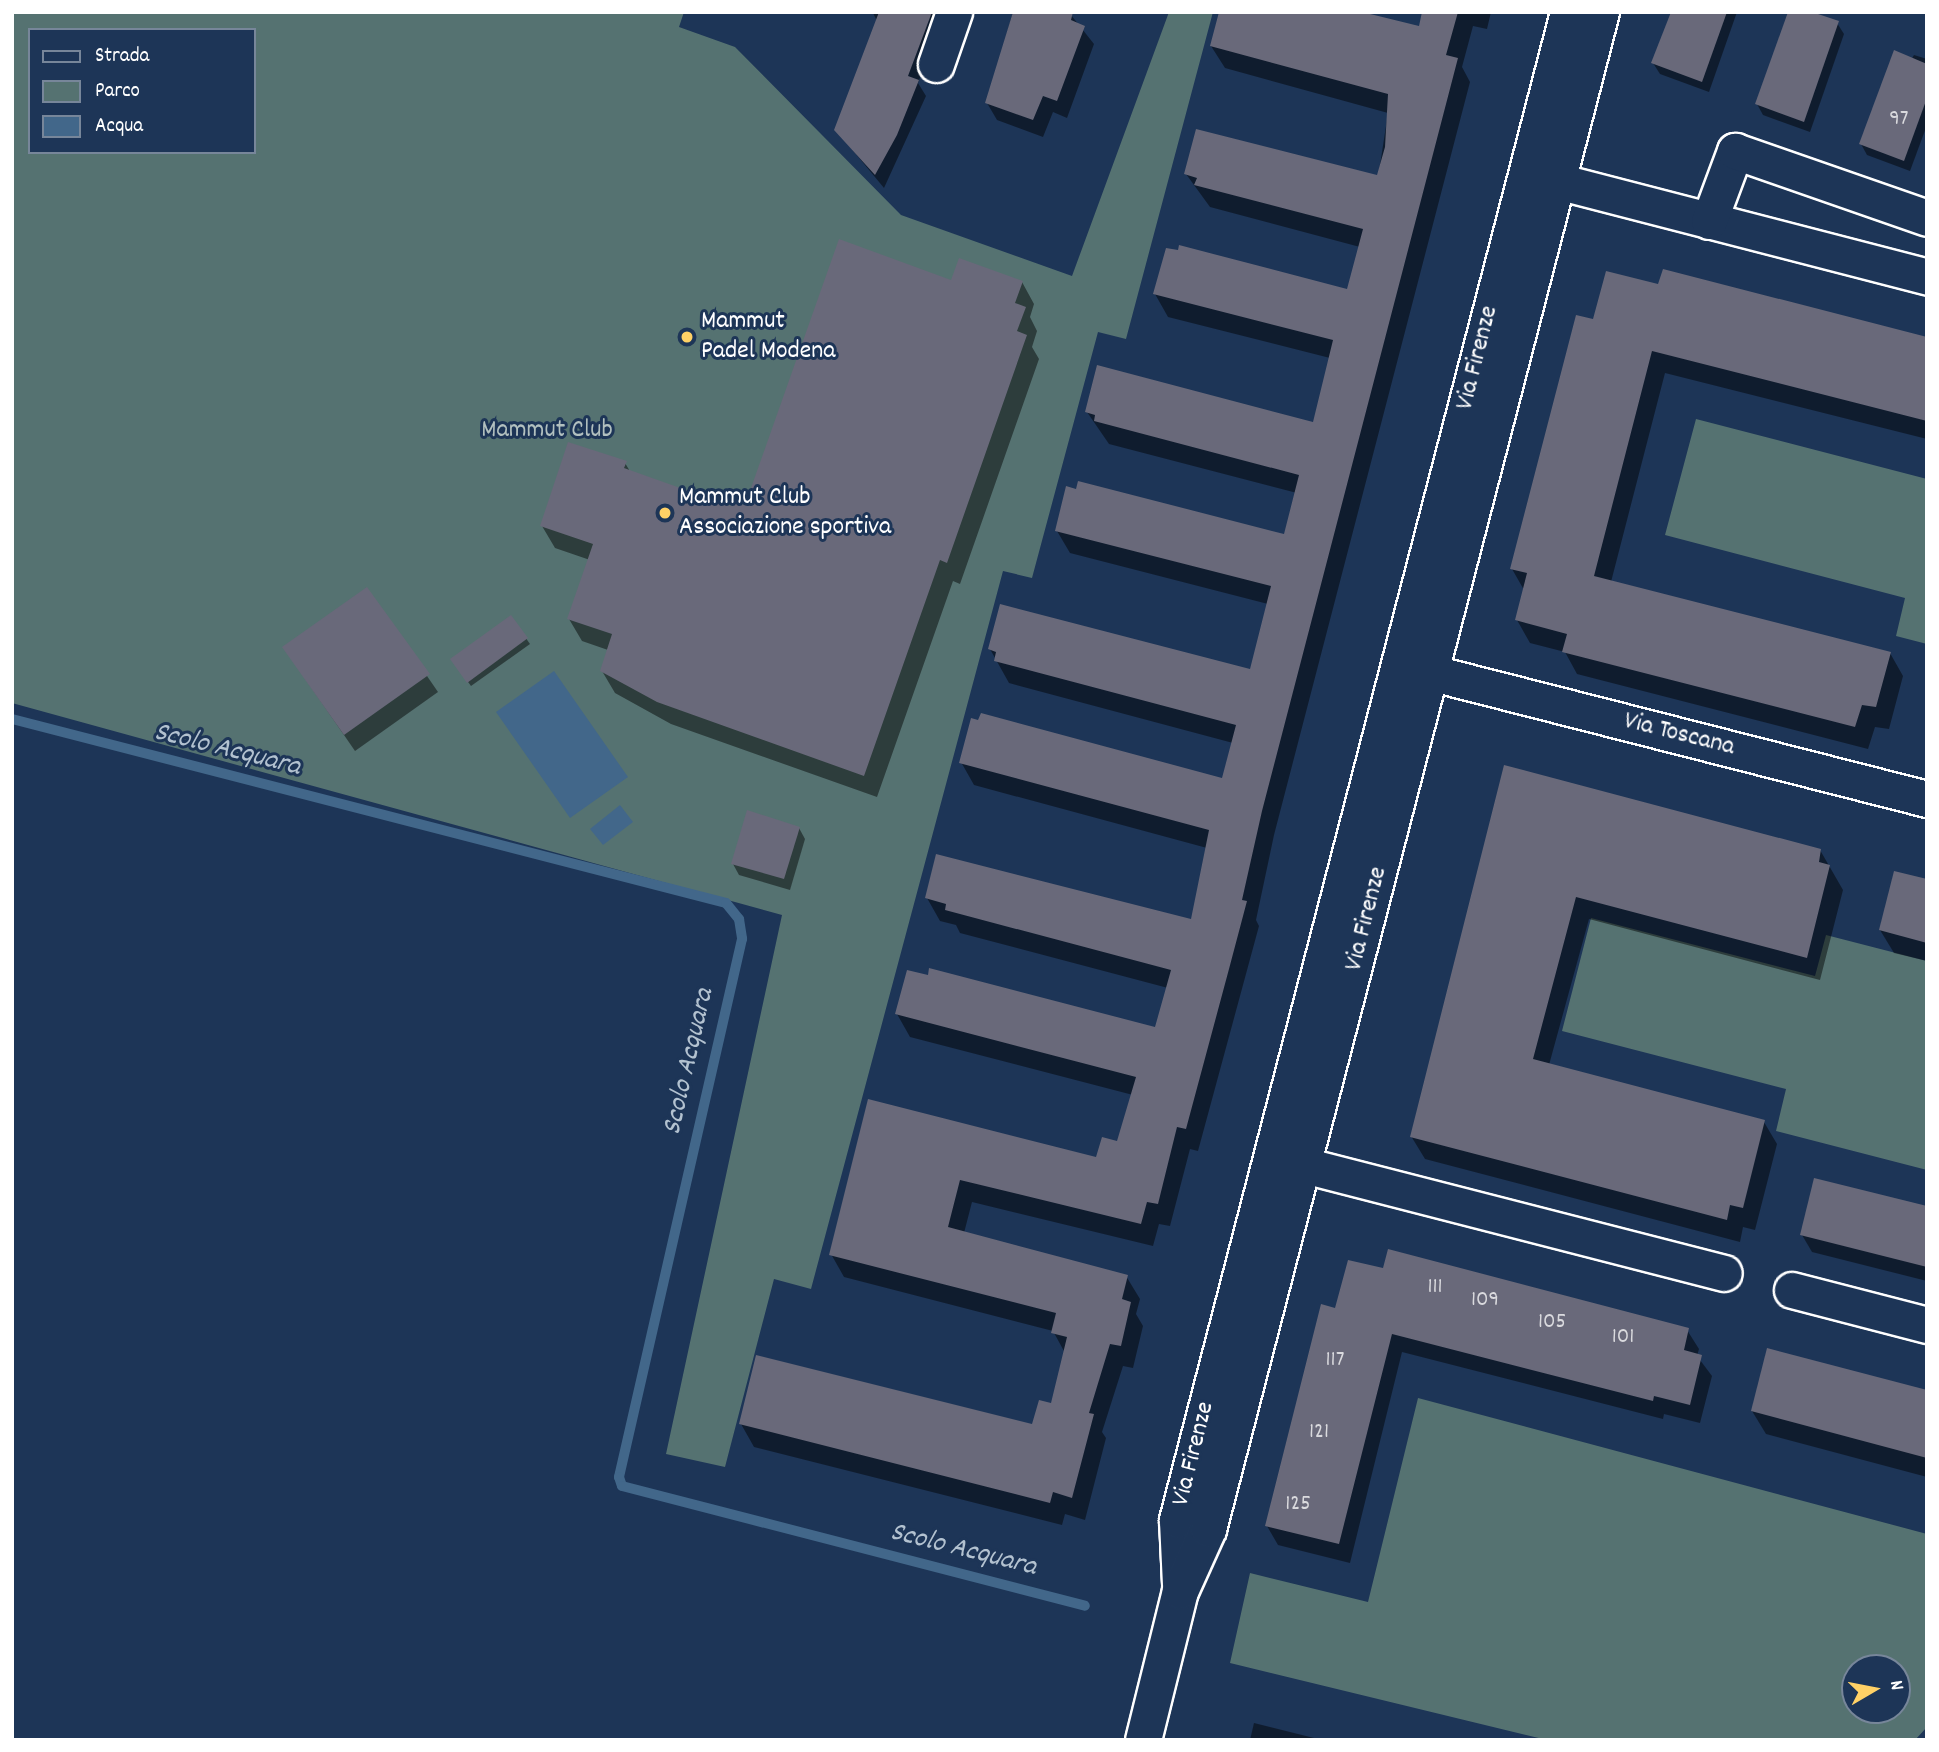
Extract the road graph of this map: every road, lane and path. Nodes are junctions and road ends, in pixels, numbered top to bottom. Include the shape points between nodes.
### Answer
1 (954, 12) edge
2 (1568, 12) edge
3 (1601, 12) edge
4 (936, 64) dead end
5 (1542, 177) junction
6 (1927, 218) edge
7 (1709, 221) junction
8 (1927, 277) edge
9 (1415, 668) junction
10 (1927, 799) edge
11 (1287, 1161) junction
12 (1724, 1273) dead end
13 (1792, 1290) dead end
14 (1927, 1325) edge
15 (1143, 1740) edge

1 - 4 street
2 - 5 street, Via Firenze
3 - 5 street, Via Firenze
5 - 7 street
5 - 9 street, Via Firenze
6 - 7 street via 1735,151
7 - 8 street
9 - 10 street, Via Toscana
9 - 11 street, Via Firenze
11 - 12 street
11 - 15 street, Via Firenze via 1209,1529 1180,1591
13 - 14 street

